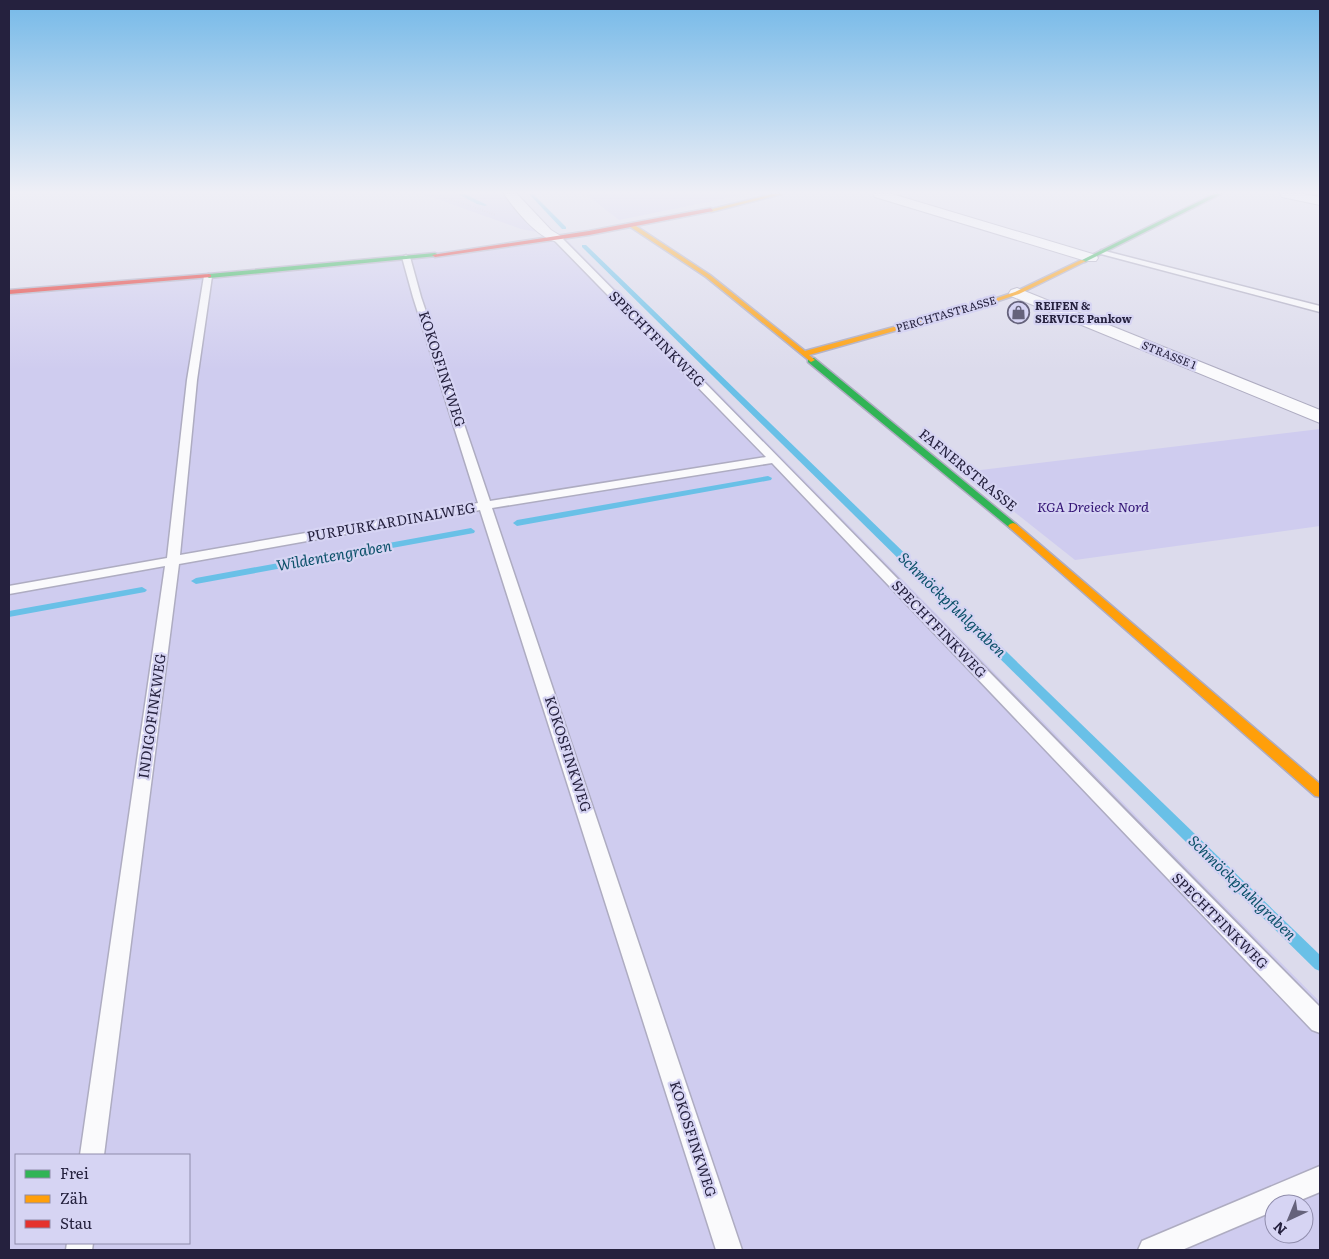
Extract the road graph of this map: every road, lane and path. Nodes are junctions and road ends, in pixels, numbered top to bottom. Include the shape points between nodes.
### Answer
1 (440, 253) edge
2 (571, 253) edge
3 (672, 253) edge
4 (1074, 253) edge
5 (1102, 253) edge
6 (1107, 253) edge
7 (406, 257) junction
8 (1091, 258) junction
9 (208, 276) junction
10 (9, 292) edge
11 (1017, 293) junction
12 (1320, 309) edge
13 (804, 354) junction
14 (1320, 417) edge
15 (775, 459) junction
16 (487, 505) junction
17 (173, 561) junction
18 (9, 590) edge
19 (1320, 792) edge
20 (1320, 1022) edge
21 (92, 1154) edge
22 (1320, 1179) edge
23 (729, 1250) edge
24 (1151, 1250) edge

1 - 7 street
2 - 15 lane, SPECHTFINKWEG
3 - 13 street, FAFNERSTRASSE via 708,276
4 - 8 street
5 - 8 street, PERCHTASTRASSE
6 - 12 lane
7 - 9 street
7 - 16 lane, KOKOSFINKWEG
8 - 11 street, PERCHTASTRASSE
9 - 10 street
9 - 17 lane, INDIGOFINKWEG via 192,380
11 - 13 street, PERCHTASTRASSE
11 - 14 street, STRASSE 1
13 - 19 street, FAFNERSTRASSE via 1060,565
15 - 16 lane, PURPURKARDINALWEG
15 - 20 lane, SPECHTFINKWEG
16 - 17 lane, PURPURKARDINALWEG
16 - 23 lane, KOKOSFINKWEG
17 - 18 lane, PURPURKARDINALWEG
17 - 21 lane, INDIGOFINKWEG
22 - 24 lane

